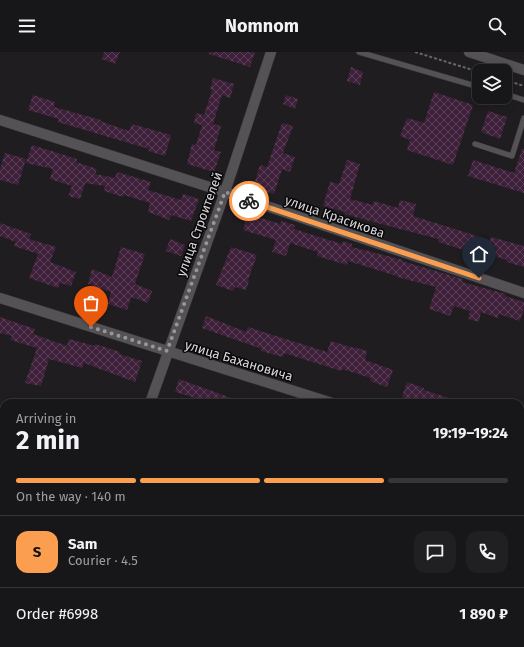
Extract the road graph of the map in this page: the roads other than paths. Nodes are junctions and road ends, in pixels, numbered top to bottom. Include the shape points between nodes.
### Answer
1 (271, 52) edge
2 (359, 52) edge
3 (469, 52) edge
4 (524, 70) edge
5 (472, 85) edge
6 (512, 96) edge
7 (524, 100) edge
8 (524, 118) edge
9 (0, 120) edge
10 (475, 144) dead end
11 (225, 192) junction
12 (524, 293) edge
13 (0, 298) edge
14 (167, 351) junction
15 (151, 399) edge
16 (319, 399) edge

1 - 11 street, улица Строителей
2 - 5 lane
3 - 4 street
6 - 7 lane
8 - 10 lane via 512,156
9 - 11 street, улица Красикова
11 - 12 street, улица Красикова
11 - 14 street, улица Строителей
13 - 14 street, улица Бахановича
14 - 15 street, улица Строителей
14 - 16 street, улица Бахановича

